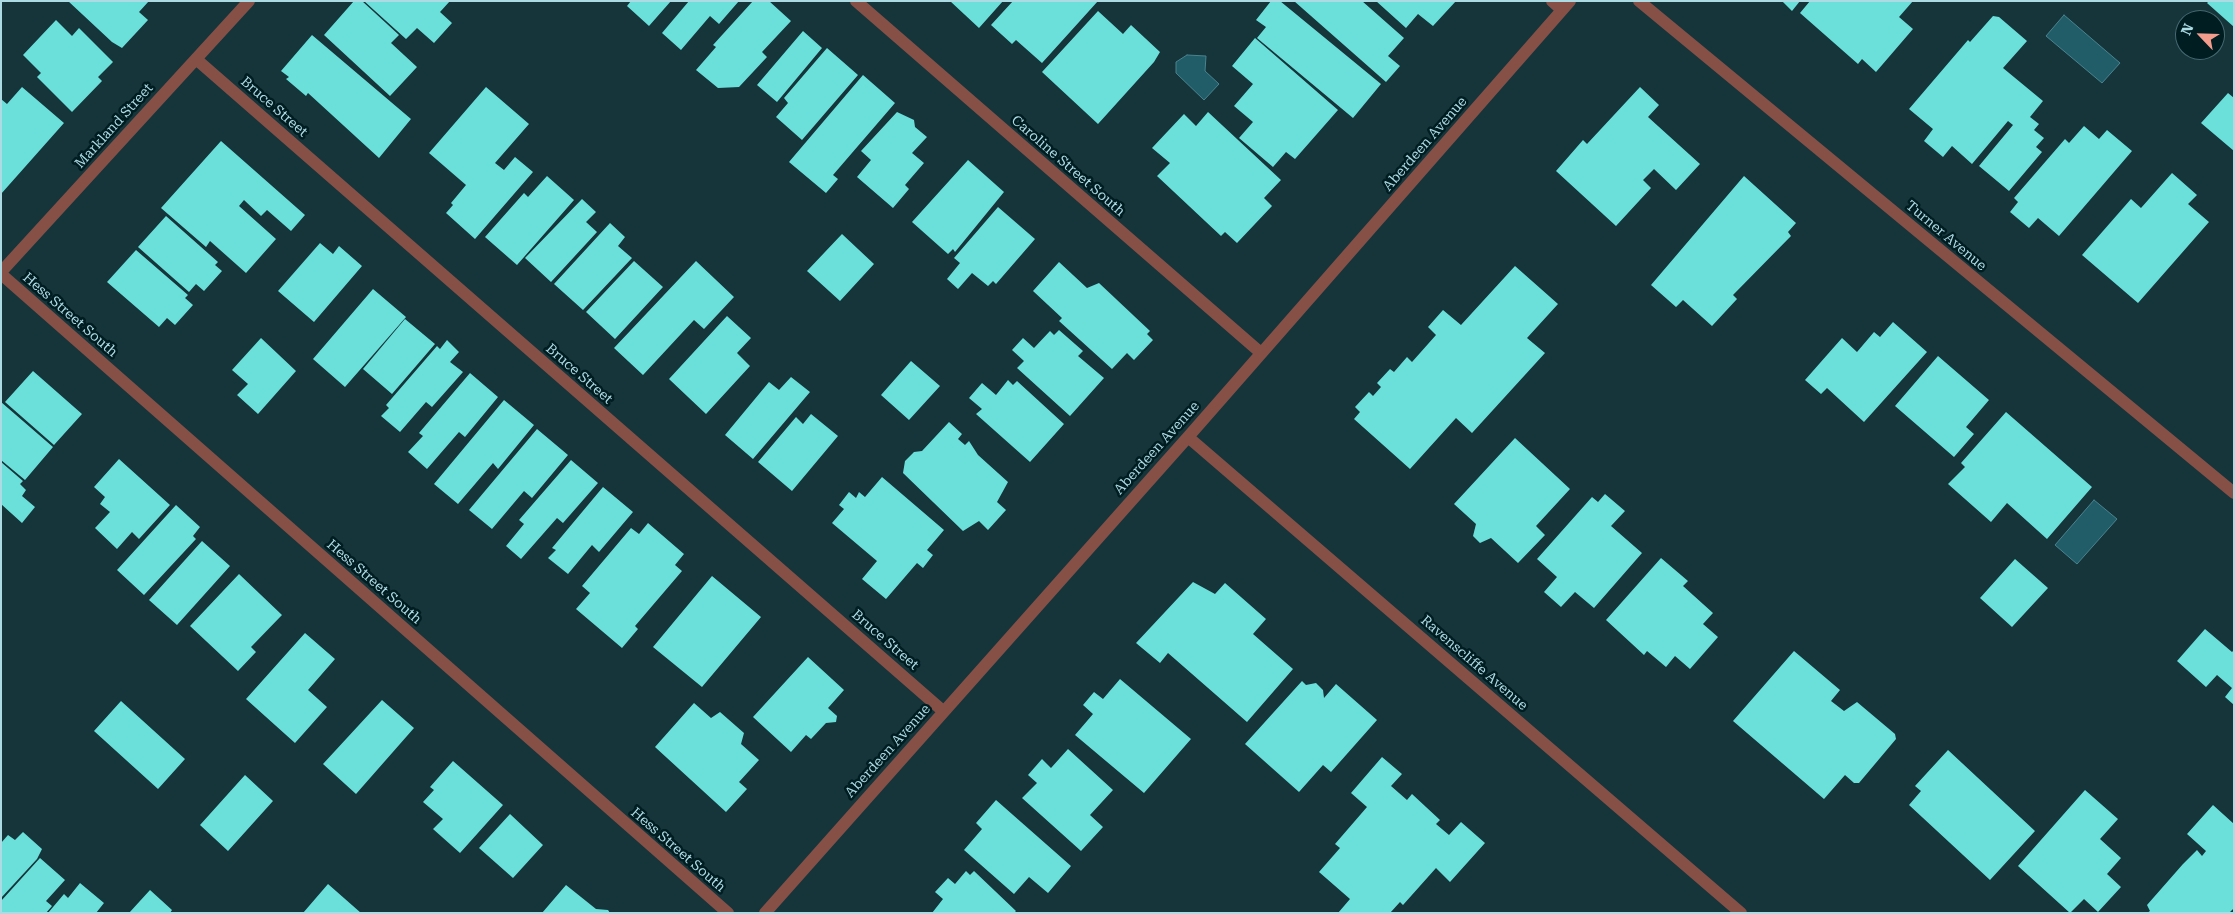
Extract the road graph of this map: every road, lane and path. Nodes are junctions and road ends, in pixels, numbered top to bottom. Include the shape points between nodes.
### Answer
1 (248, 1) edge
2 (856, 1) edge
3 (1552, 1) edge
4 (1639, 1) edge
5 (1566, 6) edge
6 (196, 59) junction
7 (1, 273) edge
8 (1261, 353) junction
9 (1188, 437) junction
10 (2234, 493) edge
11 (943, 711) junction
12 (728, 913) edge
13 (764, 913) edge
14 (1740, 913) edge

1 - 6 street, Markland Street
2 - 8 street, Caroline Street South
3 - 5 street
4 - 10 street, Turner Avenue
5 - 8 street, Aberdeen Avenue
6 - 7 street, Markland Street
6 - 11 street, Bruce Street
7 - 12 street, Hess Street South
8 - 9 street, Aberdeen Avenue
9 - 11 street, Aberdeen Avenue
9 - 14 street, Ravenscliffe Avenue
11 - 13 street, Aberdeen Avenue

